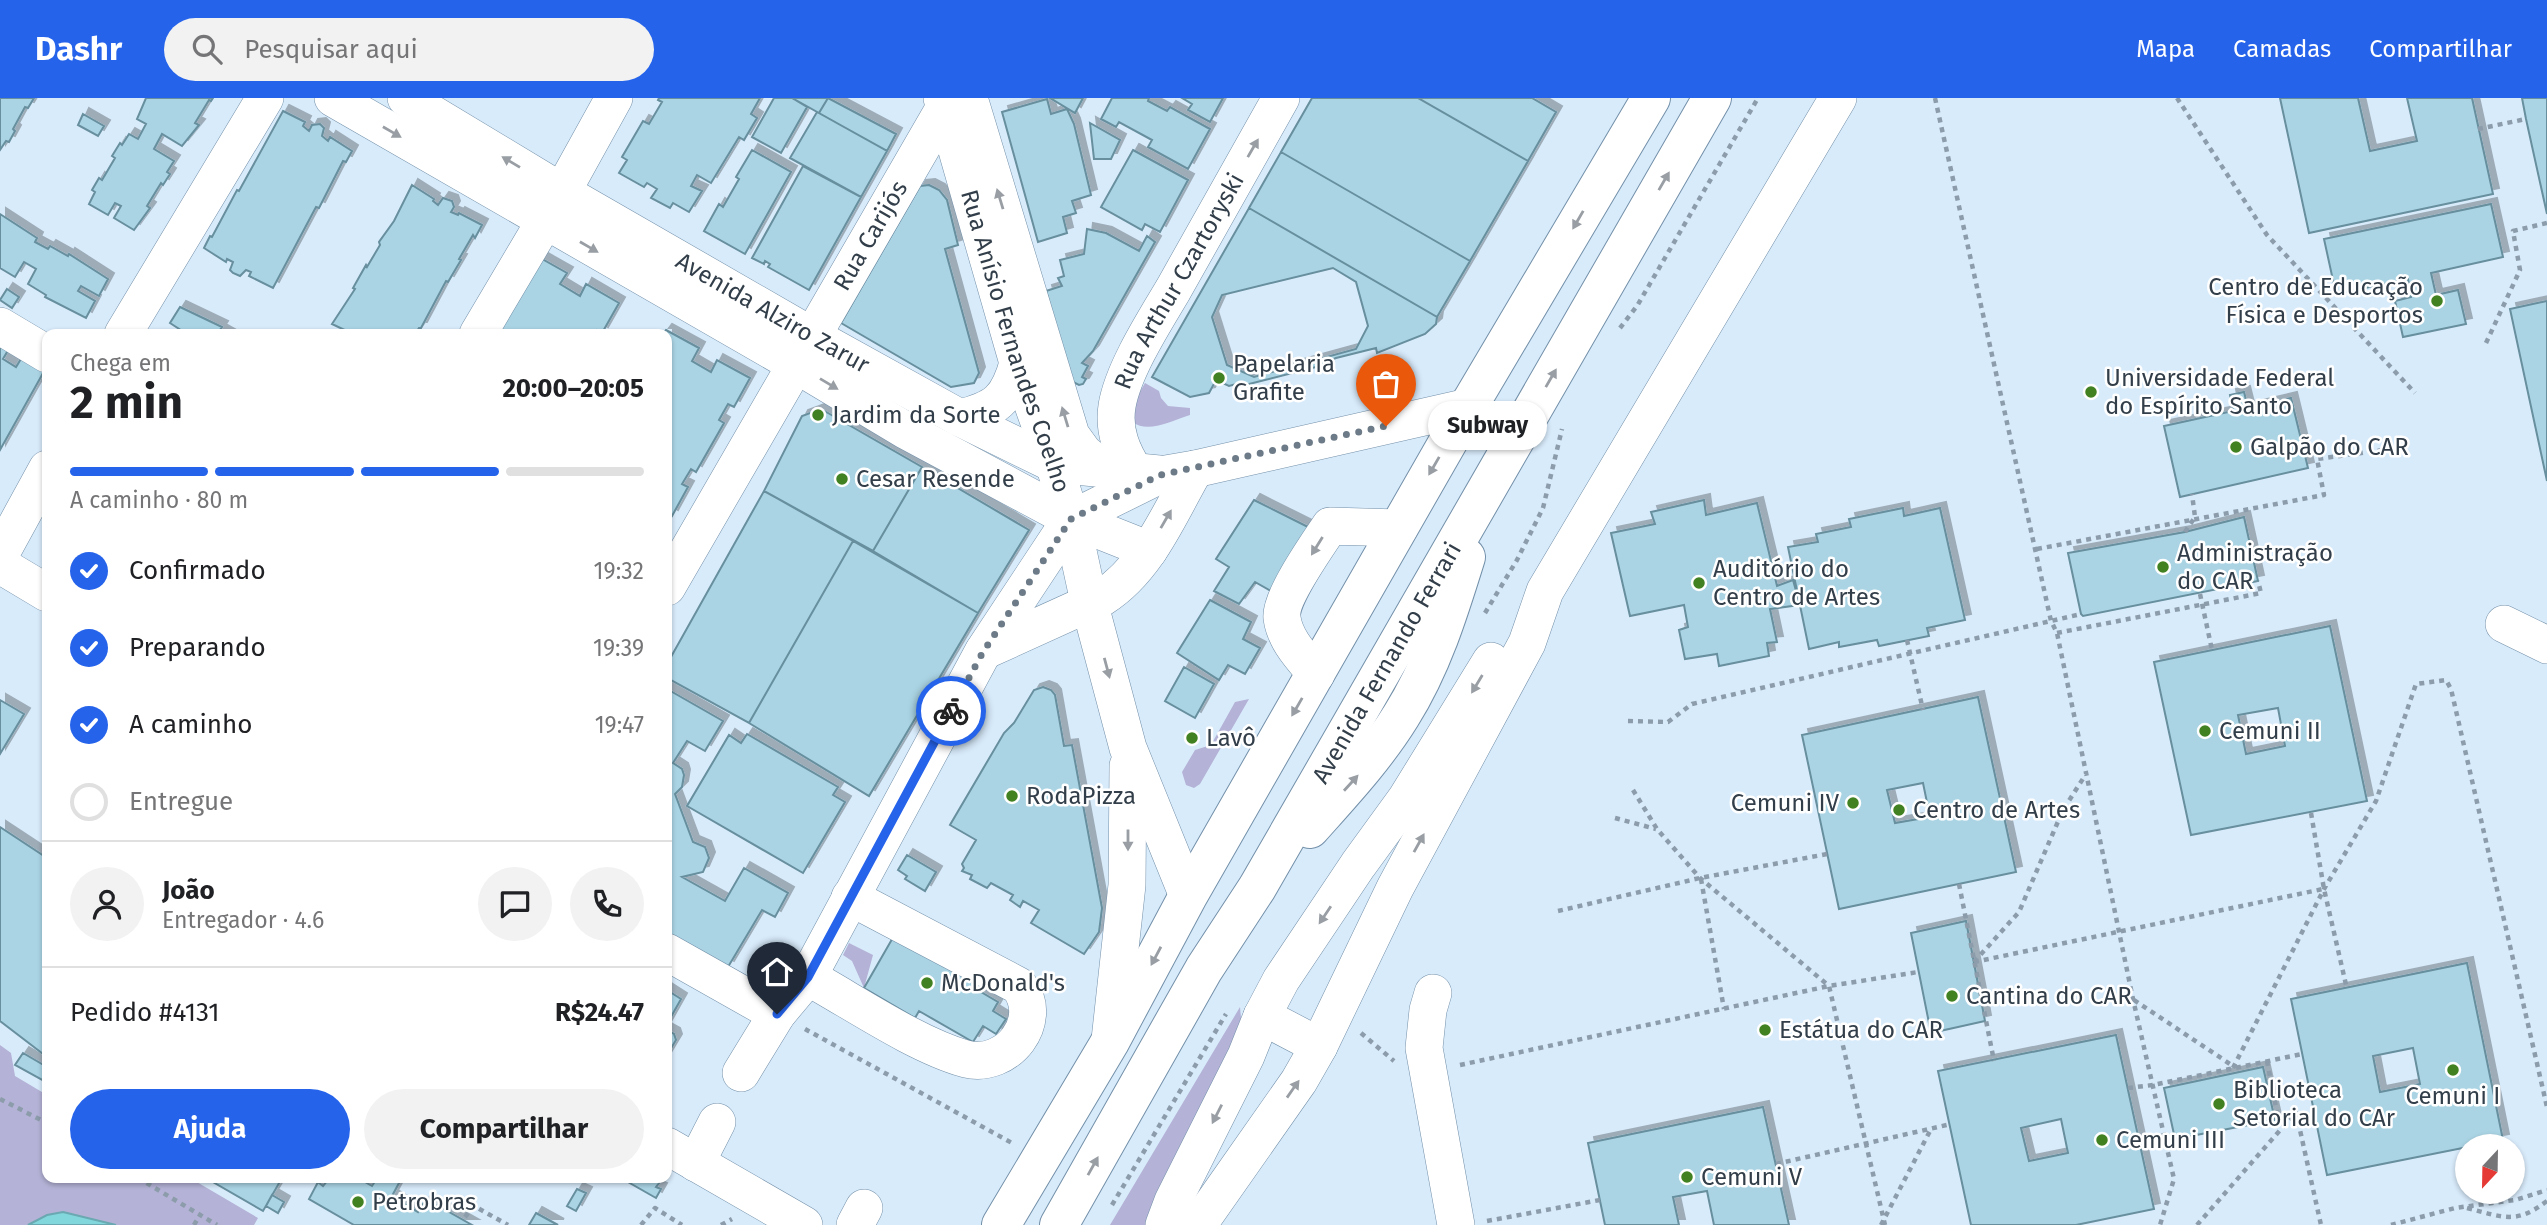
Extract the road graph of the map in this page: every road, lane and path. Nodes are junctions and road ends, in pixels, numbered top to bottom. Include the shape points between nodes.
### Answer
1 (265, 98) edge
2 (333, 98) edge
3 (406, 98) edge
4 (614, 98) edge
5 (1281, 98) edge
6 (1651, 98) edge
7 (1712, 98) edge
8 (1838, 98) edge
9 (1935, 98) edge
10 (2177, 98) edge
11 (952, 101) edge
12 (2526, 119) dead end
13 (2478, 129) dead end
14 (553, 207) junction
15 (2547, 223) edge
16 (0, 326) edge
17 (126, 329) edge
18 (481, 329) edge
19 (2486, 343) dead end
20 (803, 350) junction
21 (42, 351) edge
22 (1018, 363) junction
23 (2415, 393) dead end
24 (1468, 407) junction
25 (960, 418) junction
26 (2391, 449) dead end
27 (1054, 464) junction
28 (1148, 471) junction
29 (42, 477) edge
30 (2192, 494) dead end
31 (2195, 517) junction
32 (1071, 519) junction
33 (1399, 528) junction
34 (2185, 532) dead end
35 (8, 541) edge
36 (2037, 549) junction
37 (1149, 550) junction
38 (0, 565) edge
39 (672, 578) edge
40 (2258, 582) dead end
41 (42, 590) edge
42 (2200, 594) dead end
43 (1089, 602) junction
44 (2202, 606) junction
45 (2081, 614) dead end
46 (2051, 621) junction
47 (2504, 624) dead end
48 (2057, 633) junction
49 (1907, 640) dead end
50 (2547, 645) edge
51 (1529, 646) junction
52 (2212, 650) dead end
53 (983, 652) junction
54 (1910, 654) junction
55 (1316, 674) junction
56 (1923, 710) dead end
57 (1628, 721) dead end
58 (1128, 748) junction
59 (2086, 774) junction
60 (1633, 790) dead end
61 (2311, 813) dead end
62 (1615, 818) dead end
63 (1657, 829) junction
64 (1827, 855) dead end
65 (1358, 865) junction
66 (1700, 878) junction
67 (1959, 884) dead end
68 (1257, 888) junction
69 (1395, 888) junction
70 (2324, 889) junction
71 (1188, 896) junction
72 (850, 897) junction
73 (1558, 911) dead end
74 (2119, 933) junction
75 (672, 955) edge
76 (1974, 962) junction
77 (1918, 972) dead end
78 (808, 977) junction
79 (1829, 986) junction
80 (2347, 989) dead end
81 (1433, 993) dead end
82 (2133, 999) junction
83 (1724, 1009) junction
84 (777, 1014) junction
85 (1262, 1016) junction
86 (1110, 1042) junction
87 (1319, 1046) junction
88 (2302, 1054) dead end
89 (1994, 1061) dead end
90 (2267, 1061) junction
91 (2233, 1067) junction
92 (1427, 1072) junction
93 (741, 1073) dead end
94 (2153, 1085) junction
95 (2128, 1088) dead end
96 (0, 1099) edge
97 (2547, 1107) edge
98 (42, 1120) edge
99 (717, 1122) dead end
100 (1951, 1124) dead end
101 (2281, 1129) junction
102 (1930, 1131) junction
103 (1868, 1145) junction
104 (681, 1154) edge
105 (1040, 1159) junction
106 (1776, 1164) dead end
107 (146, 1183) edge
108 (2547, 1190) edge
109 (1600, 1200) dead end
110 (2547, 1201) edge
111 (2455, 1208) junction
112 (200, 1215) junction
113 (465, 1217) dead end
114 (1186, 1220) edge
115 (2522, 1221) edge
116 (1883, 1223) edge
117 (194, 1225) edge
118 (217, 1225) edge
119 (508, 1225) edge
120 (641, 1225) edge
121 (682, 1225) edge
122 (804, 1225) edge
123 (1001, 1225) edge
124 (1059, 1225) edge
125 (1456, 1225) edge
126 (2160, 1225) edge
127 (2197, 1225) edge
128 (2321, 1225) edge
129 (2391, 1225) edge

1 - 17 street
2 -> 14 street, Avenida Alziro Zarur
14 -> 3 street, Avenida Alziro Zarur
4 - 14 street
28 -> 5 street, Rua Arthur Czartoryski via 1124,455 1117,433 1117,407 1124,382
6 -> 24 main road
68 -> 7 main road via 1361,773 1401,716 1449,614 1480,501
8 - 51 street via 1545,591
9 - 36 path
10 - 23 path via 2267,235
11 - 20 street, Rua Carijós
11 - 22 street, Rua Anísio Fernandes Coelho
28 -> 11 street, Rua Anísio Fernandes Coelho via 1083,453 1071,435
12 - 13 path
14 - 18 street
14 - 20 street, Avenida Alziro Zarur
15 - 19 path via 2514,231 2521,270
16 - 21 street
20 - 25 street, Avenida Alziro Zarur
20 -> 32 street, Avenida Alziro Zarur via 905,430
20 - 39 street, Rua Carijós
22 - 25 street via 1002,399 991,409
22 - 27 street, Rua Anísio Fernandes Coelho
24 - 28 street
24 -> 33 main road
25 - 27 street, Avenida Alziro Zarur
26 - 31 path via 2316,459 2324,495
27 - 28 street, Avenida Alziro Zarur
27 - 32 street, Rua Anísio Fernandes Coelho
28 - 32 street
37 -> 28 street
29 - 35 street
30 - 31 path
31 - 34 path
31 - 36 path
32 - 37 street, Avenida Alziro Zarur
32 - 43 street, Rua Anísio Fernandes Coelho
32 - 53 street
33 - 55 main road
33 -> 55 street via 1330,526 1283,601 1281,616 1289,638
36 - 46 path
37 - 43 street via 1118,587
38 - 41 street
40 - 44 path via 2262,593
42 - 44 path
43 - 53 street
43 -> 58 street, Rua Anísio Fernandes Coelho
44 - 48 path
44 - 52 path
45 - 46 path
46 - 48 path
46 - 54 path
47 - 50 street
48 - 59 path
49 - 54 path
51 -> 65 street via 1432,760
69 -> 51 street
53 - 72 street
54 - 56 path
54 - 57 path via 1692,704 1668,722
55 -> 71 main road
58 - 71 street, Rua Anísio Fernandes Coelho
58 -> 86 street, Rua Anísio Fernandes Coelho via 1127,885
59 - 74 path
59 - 76 path via 2063,810 2019,912
60 - 63 path
61 - 70 path
62 - 63 path
63 - 66 path
64 - 66 path
65 - 69 street
65 -> 85 street
66 - 73 path
66 - 79 path
66 - 83 path
67 - 76 path
68 - 71 main road via 1219,904
124 -> 68 main road via 1204,969
69 - 87 street
70 - 74 path
70 - 80 path
70 - 91 path
70 - 97 path via 2376,800 2416,684 2446,680
71 -> 86 main road
72 - 78 street
72 - 78 street via 1019,986 1027,996 1027,1024 1002,1055 969,1059 924,1042
74 - 76 path
74 - 82 path
75 - 84 street
76 - 89 path
77 - 79 path
78 - 84 street
79 - 83 path
79 - 103 path
81 - 92 street via 1425,1029
82 - 91 path
82 - 94 path
83 - 92 path
84 - 93 street
84 - 105 path
85 - 87 street
85 -> 114 street
86 - 105 main road
114 -> 87 street via 1299,1081
88 - 90 path
90 - 91 path
90 - 101 path
91 - 94 path
92 - 125 street
94 - 95 path
94 - 126 path via 2174,1179
96 - 98 path
99 - 104 street
100 - 102 path
101 - 127 path
101 - 128 path via 2296,1112
102 - 103 path
102 - 116 path
103 - 106 path
103 - 116 path
104 - 122 street
105 - 123 main road
107 - 112 path
108 - 111 path via 2515,1200
109 - 125 path
110 - 115 path
111 - 115 path
111 - 129 path
112 - 117 path
112 - 118 path
113 - 119 path via 474,1206
120 - 121 path via 655,1208

